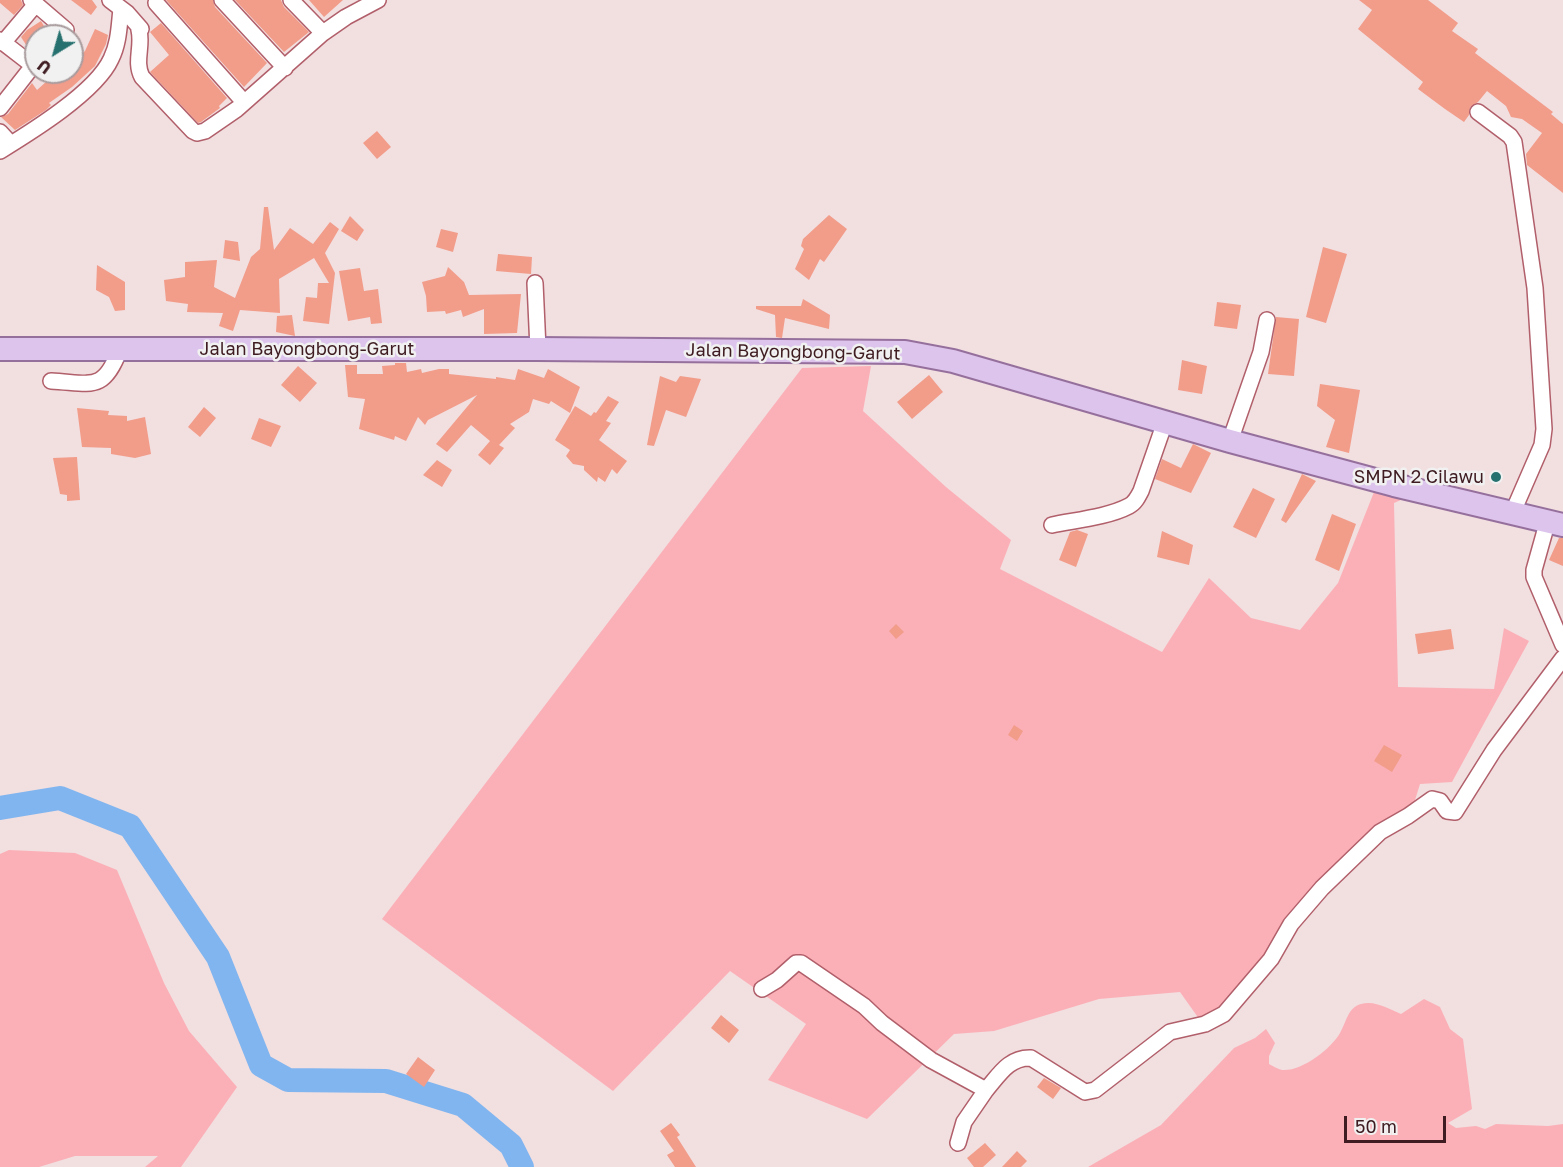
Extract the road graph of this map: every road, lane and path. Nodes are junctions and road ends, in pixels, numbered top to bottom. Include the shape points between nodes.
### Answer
1 (222, 0) edge
2 (291, 0) edge
3 (372, 1) edge
4 (34, 2) edge
5 (156, 3) dead end
6 (119, 7) edge
7 (59, 24) edge
8 (324, 33) junction
9 (2, 42) edge
10 (285, 68) junction
11 (243, 102) junction
12 (0, 108) edge
13 (1478, 112) dead end
14 (0, 132) edge
15 (6, 147) edge
16 (535, 283) dead end
17 (1267, 320) dead end
18 (538, 348) junction
19 (0, 349) edge
20 (120, 349) junction
21 (51, 381) dead end
22 (1165, 422) junction
23 (1230, 441) junction
24 (1512, 514) junction
25 (1556, 523) edge
26 (1052, 525) dead end
27 (1563, 645) edge
28 (1563, 658) edge
29 (762, 989) dead end
30 (986, 1090) junction
31 (958, 1143) dead end

1 - 10 street
2 - 8 street
3 - 8 street
4 - 7 street
4 - 9 street
5 - 11 street
6 - 11 street via 141,30 139,72 193,131 205,131
6 - 15 street via 118,39 103,73 81,96
8 - 10 street
9 - 12 street via 32,67
10 - 11 street
13 - 24 street via 1514,142 1535,288 1544,429 1542,445
14 - 15 street
16 - 18 street
17 - 23 street via 1261,352
18 - 20 main road, Jalan Bayongbong-Garut
18 - 22 main road, Jalan Bayongbong-Garut via 904,352 952,361
19 - 20 main road, Jalan Bayongbong-Garut
20 - 21 street via 113,367 101,381
22 - 23 main road, Jalan Bayongbong-Garut
22 - 26 street via 1137,500 1116,511
23 - 24 main road, Jalan Bayongbong-Garut
24 - 25 main road, Jalan Bayongbong-Garut
25 - 27 street via 1534,577
28 - 30 street via 1494,750 1455,812 1447,811 1440,801 1432,799 1380,832 1291,924 1271,959 1224,1014 1205,1024 1170,1032 1090,1092 1026,1057 1011,1062
29 - 30 street via 801,963 864,1006 931,1060
30 - 31 street via 964,1122

